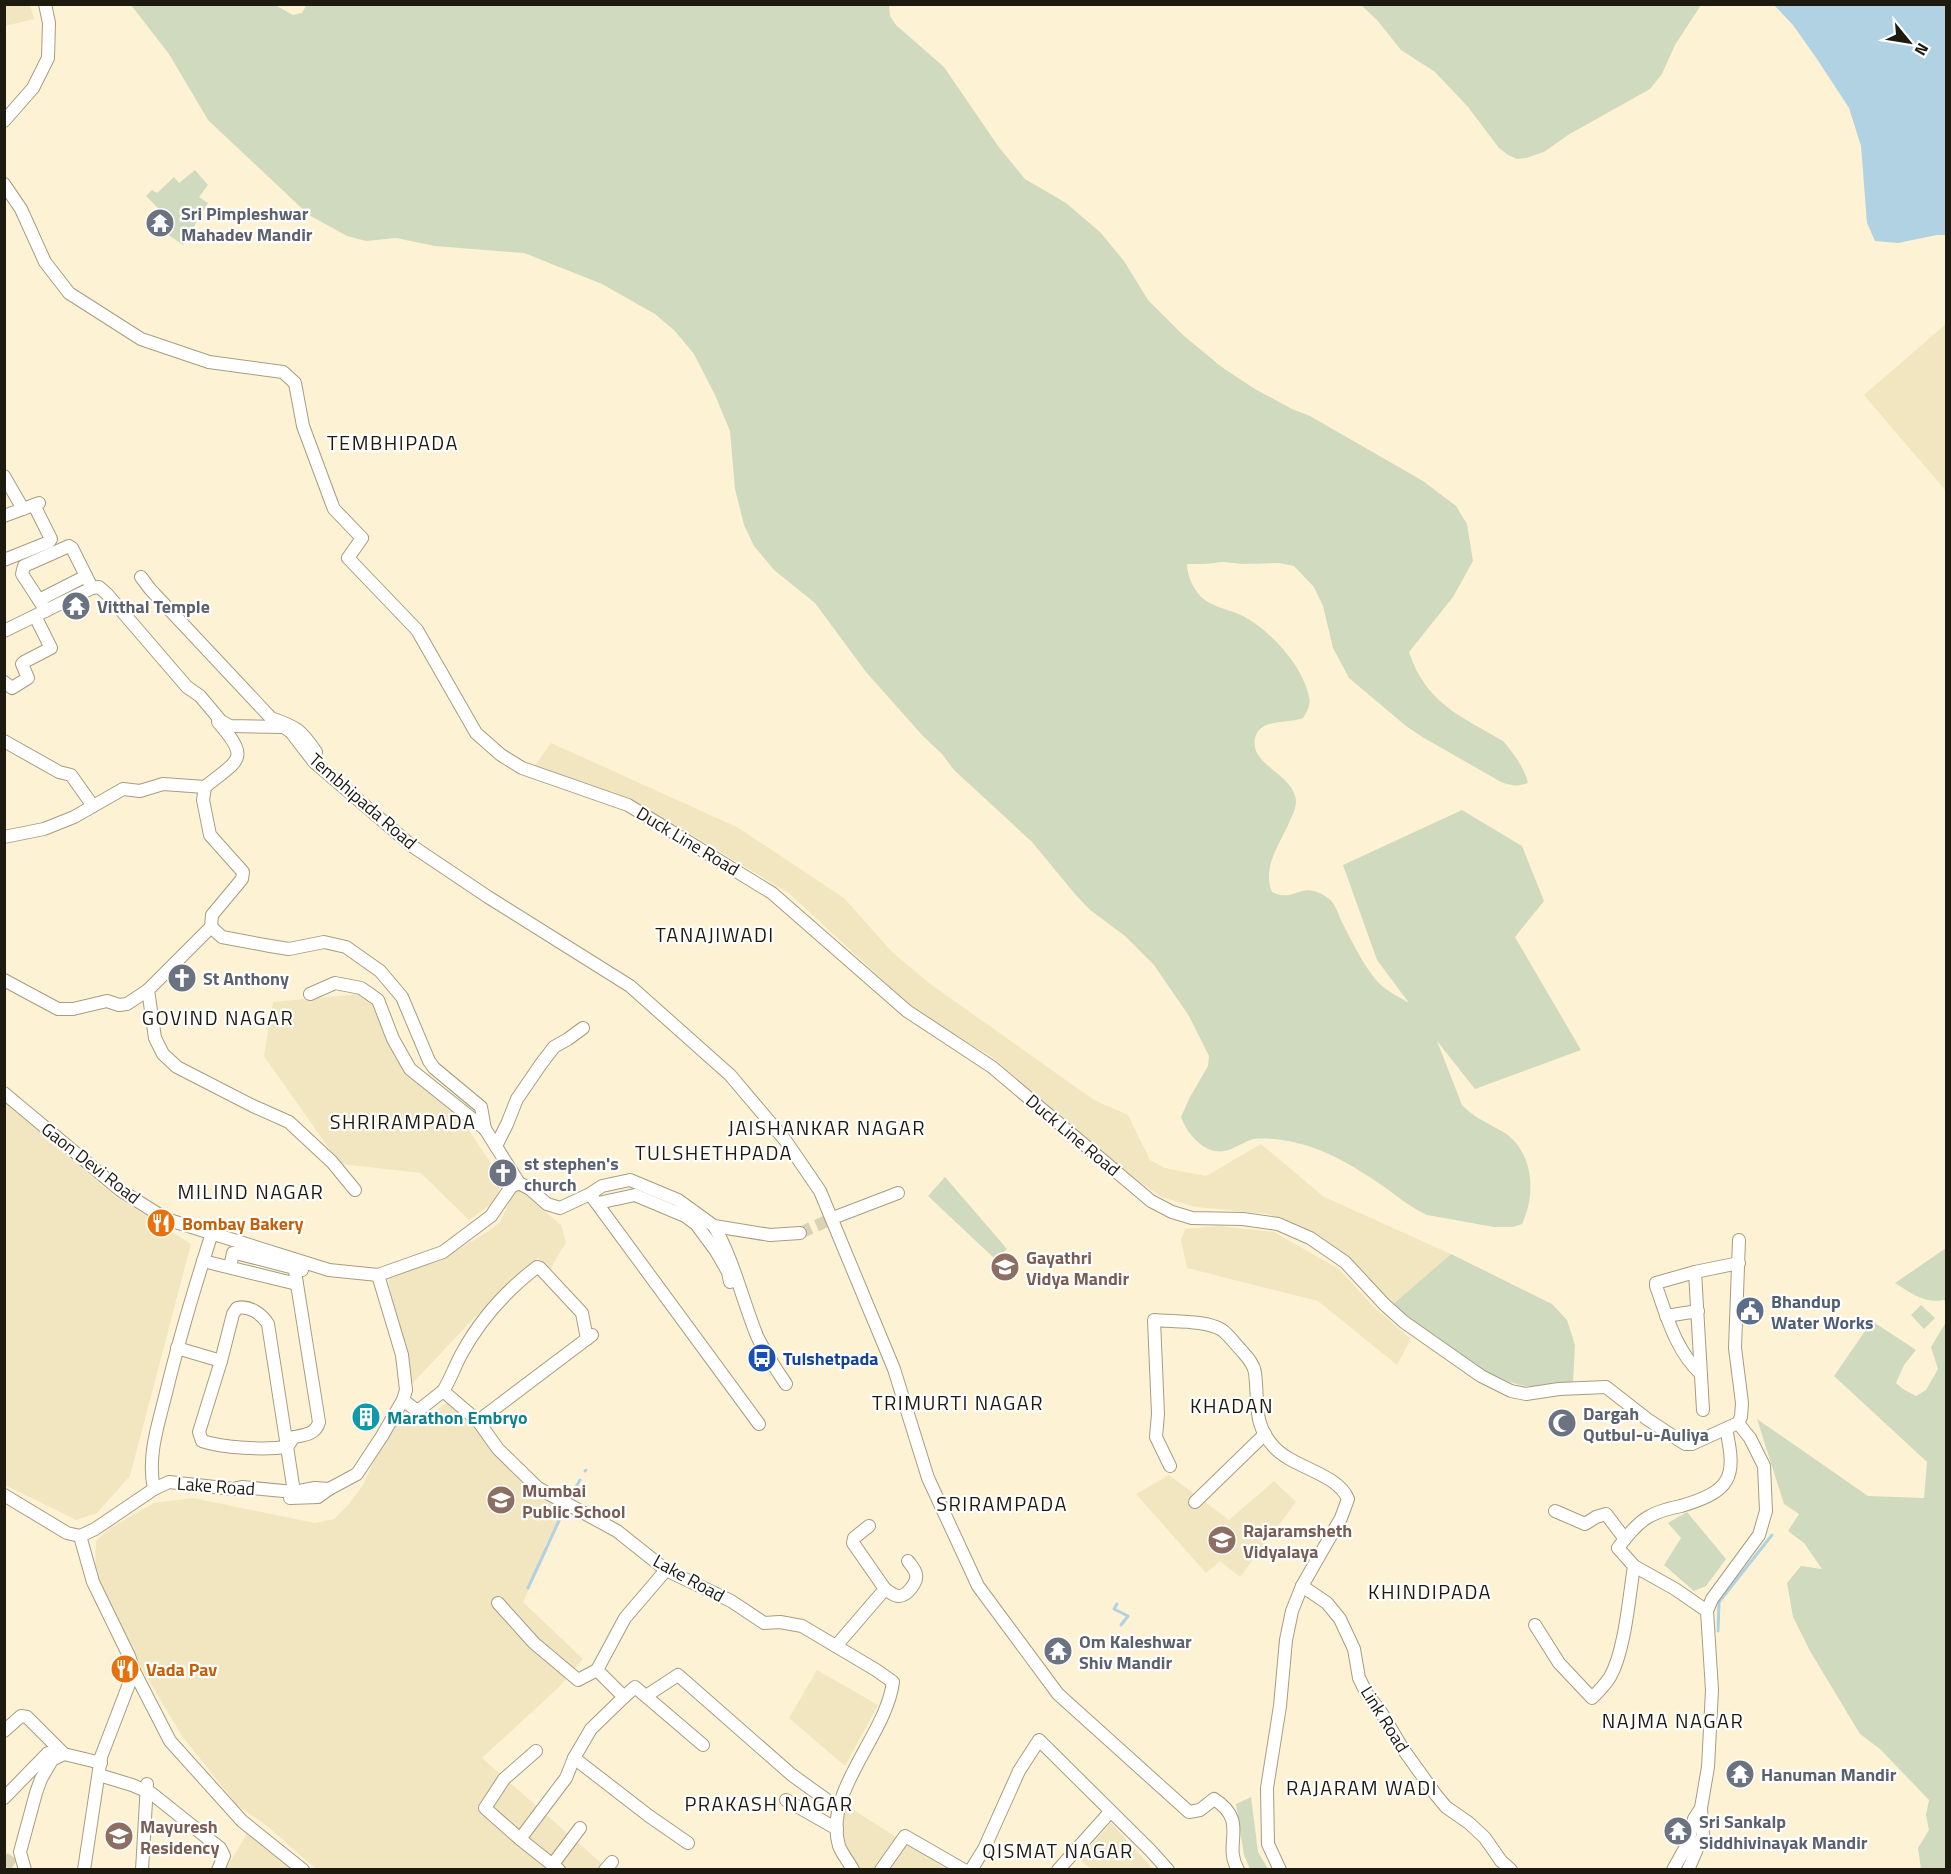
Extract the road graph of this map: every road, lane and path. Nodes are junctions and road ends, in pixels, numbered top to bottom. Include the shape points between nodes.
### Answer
1 (45, 4) edge
2 (4, 122) edge
3 (4, 184) edge
4 (4, 476) edge
5 (29, 504) junction
6 (4, 508) edge
7 (4, 516) edge
8 (4, 560) edge
9 (86, 576) junction
10 (141, 577) dead end
11 (92, 588) junction
12 (40, 609) junction
13 (4, 631) edge
14 (4, 682) edge
15 (187, 687) junction
16 (4, 741) edge
17 (327, 773) junction
18 (205, 787) junction
19 (93, 806) junction
20 (4, 837) edge
21 (211, 927) junction
22 (4, 980) edge
23 (148, 990) junction
24 (310, 994) dead end
25 (583, 1028) dead end
26 (4, 1093) edge
27 (486, 1130) junction
28 (496, 1146) junction
29 (519, 1183) junction
30 (355, 1190) dead end
31 (820, 1191) junction
32 (898, 1193) dead end
33 (594, 1199) junction
34 (714, 1226) junction
35 (212, 1233) junction
36 (800, 1233) tunnel mouth
37 (1739, 1240) dead end
38 (203, 1261) junction
39 (1739, 1263) junction
40 (298, 1266) junction
41 (230, 1267) junction
42 (1695, 1272) junction
43 (378, 1275) junction
44 (730, 1282) dead end
45 (297, 1284) junction
46 (1698, 1311) junction
47 (1666, 1316) junction
48 (177, 1348) junction
49 (221, 1361) junction
50 (1701, 1374) junction
51 (786, 1384) dead end
52 (443, 1391) junction
53 (403, 1400) junction
54 (1703, 1410) dead end
55 (478, 1421) junction
56 (759, 1424) dead end
57 (1732, 1426) junction
58 (1265, 1434) junction
59 (287, 1447) junction
60 (1170, 1466) dead end
61 (218, 1483) dead end
62 (154, 1489) junction
63 (293, 1493) junction
64 (4, 1495) edge
65 (1195, 1502) dead end
66 (1555, 1511) dead end
67 (869, 1526) dead end
68 (80, 1536) junction
69 (1624, 1539) junction
70 (908, 1561) dead end
71 (1634, 1566) junction
72 (666, 1570) junction
73 (1302, 1586) junction
74 (885, 1588) junction
75 (498, 1603) dead end
76 (1707, 1611) junction
77 (1535, 1625) dead end
78 (836, 1646) junction
79 (597, 1670) junction
80 (134, 1671) junction
81 (646, 1696) junction
82 (624, 1697) junction
83 (4, 1731) edge
84 (703, 1745) dead end
85 (536, 1751) dead end
86 (48, 1753) dead end
87 (64, 1754) junction
88 (574, 1758) junction
89 (100, 1769) junction
90 (147, 1787) junction
91 (4, 1798) edge
92 (786, 1800) dead end
93 (838, 1808) junction
94 (1701, 1808) junction
95 (1110, 1812) junction
96 (580, 1828) dead end
97 (837, 1829) junction
98 (520, 1839) junction
99 (688, 1843) dead end
100 (539, 1855) junction
101 (556, 1867) edge
102 (25, 1869) edge
103 (84, 1869) edge
104 (142, 1869) edge
105 (218, 1869) edge
106 (303, 1869) edge
107 (540, 1869) edge
108 (853, 1869) edge
109 (881, 1869) edge
110 (964, 1869) edge
111 (971, 1869) edge
112 (1058, 1869) edge
113 (1168, 1869) edge
114 (1238, 1869) edge
115 (1280, 1869) edge
116 (1511, 1869) edge
117 (1673, 1869) edge
118 (1688, 1869) edge

1 - 2 street via 48,58 29,94
3 - 57 street, Duck Line Road via 21,208 45,262 69,293 141,339 209,362 283,372 295,383 303,426 334,509 362,538 348,558 417,630 476,733 501,755 522,768 628,805 772,893 908,1011 992,1067 1152,1201 1172,1212 1192,1218 1278,1224 1310,1238 1345,1262 1404,1322 1481,1376 1511,1391 1526,1394 1606,1387 1685,1444
4 - 5 street
5 - 6 street
5 - 7 street
5 - 8 street via 51,539
9 - 11 street
9 - 12 street
9 - 12 street via 69,546 24,566 22,574
10 - 17 street via 271,717 303,732
11 - 12 street
11 - 15 street, Tembhipada Road via 99,587 107,594
12 - 13 street
12 - 14 street via 51,648 22,664 26,680 12,688
15 - 17 street, Tembhipada Road via 230,726 284,727
15 - 18 street via 233,739 239,752 237,760
16 - 19 street via 71,775
17 - 31 street, Tembhipada Road via 412,846 630,986 730,1074 785,1140
18 - 19 street via 163,784 140,791 123,789
18 - 21 street via 203,800 210,835 243,872 242,879 212,915
19 - 20 street via 44,829
21 - 23 street
21 - 27 street via 222,937 289,949 324,942 346,947 380,971 402,998 429,1061 481,1107
22 - 23 street via 58,1009 107,1001 127,1004
23 - 30 street via 155,1038 163,1054 177,1067 289,1122
24 - 27 street via 335,983 361,988 378,1000 396,1046 410,1069
25 - 28 street via 554,1047 541,1064 517,1099
26 - 35 street, Gaon Devi Road via 120,1190 166,1219
27 - 28 street
28 - 29 street
29 - 33 street via 560,1208
29 - 43 street, Gaon Devi Road via 511,1187 491,1216 443,1252
31 - 32 street via 840,1215
31 - 114 street via 894,1369 928,1478 978,1587 1058,1694 1189,1812 1200,1810 1214,1799 1225,1806 1234,1822 1233,1861
33 - 34 street via 602,1186 630,1180 678,1200
33 - 44 street via 635,1195 685,1216 716,1251
33 - 56 street
34 - 36 street via 770,1235
34 - 51 street via 726,1246 758,1336
35 - 38 street
35 - 40 street, Gaon Devi Road
37 - 39 street
38 - 41 street
38 - 48 street
39 - 42 street
39 - 57 street via 1735,1348 1742,1403 1741,1417
40 - 41 street via 233,1253
40 - 43 street, Gaon Devi Road
40 - 45 street
41 - 45 street
42 - 46 street
42 - 47 street via 1656,1283
43 - 53 street via 402,1355 406,1390
45 - 59 street via 319,1422 315,1430 294,1437
46 - 47 street
46 - 50 street
47 - 50 street via 1681,1351
48 - 49 street
48 - 62 street via 153,1448
49 - 59 street via 200,1438 261,1449
49 - 59 street via 237,1308 260,1314 268,1324
50 - 54 street
52 - 53 street via 419,1410
52 - 55 street, Lake Road
52 - 55 street via 482,1322 540,1268 582,1313 591,1336
53 - 63 street via 357,1473 318,1497
55 - 72 street, Lake Road via 498,1449 538,1488 617,1531
57 - 69 street via 1732,1468 1717,1492 1649,1516
57 - 76 street via 1750,1438 1764,1466 1766,1511 1759,1535
58 - 60 street via 1256,1409 1255,1371 1223,1331 1210,1325 1154,1320 1156,1437
58 - 65 street
58 - 73 street via 1275,1448 1344,1490 1348,1499
59 - 63 street
61 - 63 street
62 - 63 street, Lake Road via 169,1482 240,1492
62 - 68 street, Lake Road
64 - 68 street via 67,1533
66 - 69 street via 1585,1524 1606,1514
67 - 74 street via 853,1543
68 - 80 street via 93,1582
69 - 71 street via 1618,1548
70 - 74 street via 916,1578 908,1592 895,1595
71 - 76 street
71 - 77 street via 1619,1656 1604,1687 1592,1698 1559,1663
72 - 78 street, Lake Road via 731,1601 764,1623 802,1626
72 - 79 street via 625,1618
73 - 115 street via 1286,1640 1267,1788 1268,1844
73 - 116 street, Link Road via 1327,1603 1340,1619 1354,1649 1359,1678 1367,1694 1436,1794 1485,1838
74 - 78 street
75 - 79 street via 534,1643 578,1680
76 - 94 street via 1712,1690
78 - 93 street, Lake Road via 893,1682 888,1706
79 - 82 street
80 - 89 street
80 - 106 street via 170,1741 242,1821
81 - 82 street via 635,1687
81 - 84 street
81 - 93 street via 678,1676 792,1775
82 - 88 street via 591,1729
83 - 87 street via 21,1716 27,1717
85 - 98 street via 504,1779 485,1808
86 - 91 street
87 - 89 street
87 - 102 street via 52,1760 36,1793 20,1852
88 - 98 street via 566,1778
88 - 99 street
89 - 90 street
89 - 103 street
90 - 104 street
90 - 105 street via 220,1848 224,1856
92 - 97 street
93 - 97 street, Lake Road
94 - 117 street
94 - 118 street via 1703,1835
95 - 111 street via 1039,1740 1019,1771
95 - 112 street
95 - 113 street
96 - 101 street
97 - 108 street, Lake Road via 839,1847
98 - 100 street
100 - 101 street
100 - 107 street
109 - 110 street via 905,1836

